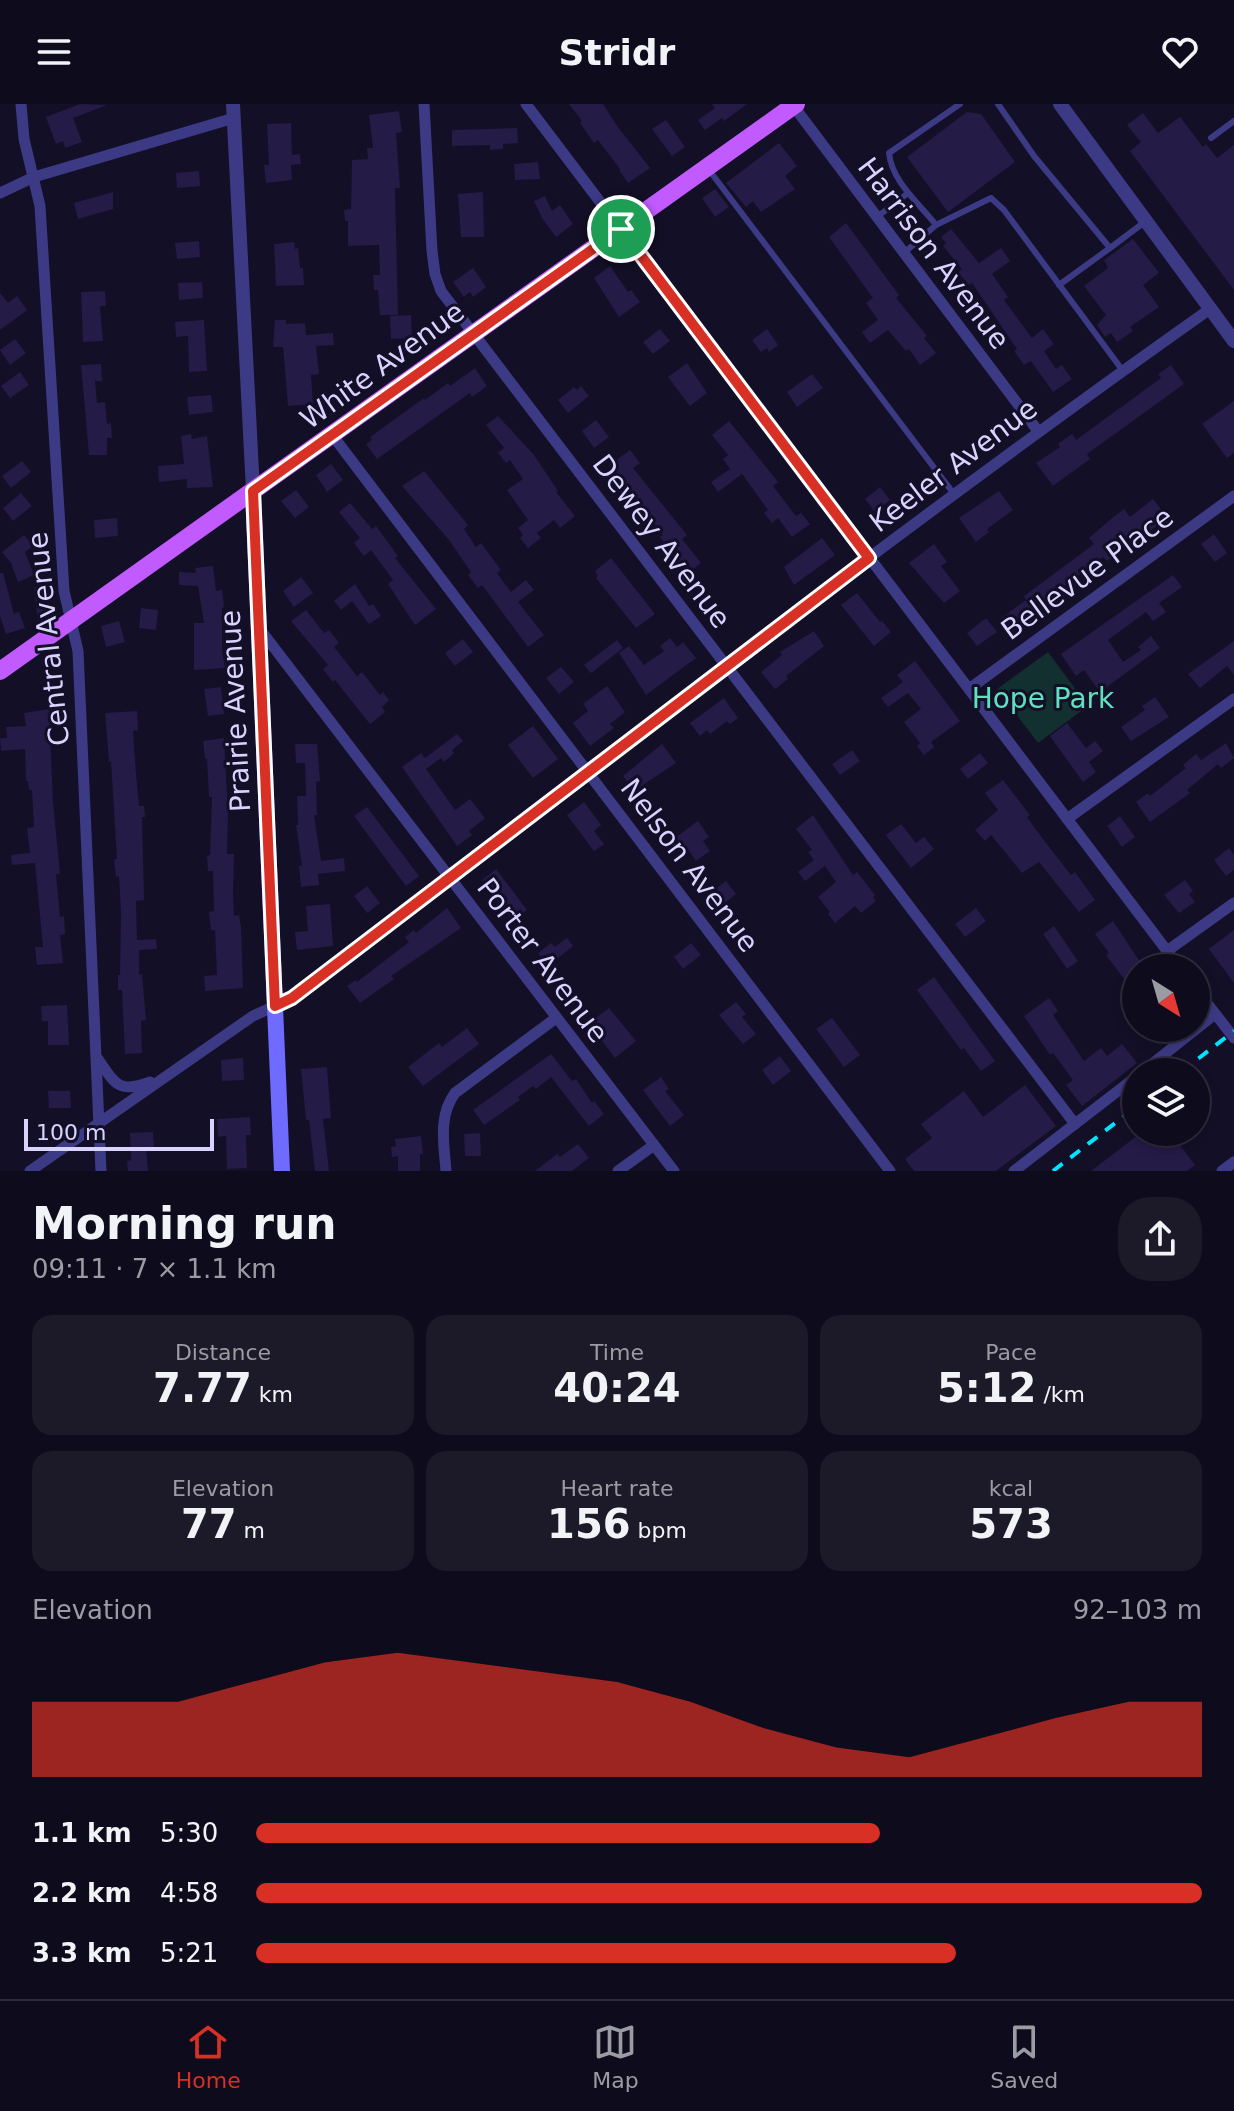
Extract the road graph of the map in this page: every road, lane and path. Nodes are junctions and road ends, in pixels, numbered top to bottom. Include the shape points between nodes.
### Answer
1 (21, 104) edge
2 (424, 104) edge
3 (526, 104) edge
4 (960, 104) edge
5 (998, 104) edge
6 (1060, 104) edge
7 (794, 105) edge
8 (233, 111) edge
9 (1234, 121) edge
10 (1211, 138) dead end
11 (707, 167) junction
12 (34, 177) junction
13 (0, 193) edge
14 (908, 193) junction
15 (877, 217) junction
16 (1146, 221) junction
17 (936, 225) junction
18 (621, 229) junction
19 (1110, 248) junction
20 (904, 253) junction
21 (1059, 285) junction
22 (1210, 309) junction
23 (473, 333) junction
24 (1234, 341) edge
25 (1123, 371) junction
26 (1038, 431) junction
27 (333, 436) junction
28 (253, 491) junction
29 (954, 494) junction
30 (1234, 496) edge
31 (869, 558) junction
32 (69, 622) junction
33 (257, 626) junction
34 (727, 666) junction
35 (0, 671) edge
36 (969, 689) junction
37 (1234, 699) edge
38 (589, 771) junction
39 (1067, 819) junction
40 (450, 877) junction
41 (1234, 903) edge
42 (1167, 951) junction
43 (1169, 954) edge
44 (275, 1006) junction
45 (1210, 1007) edge
46 (1215, 1014) junction
47 (556, 1018) junction
48 (1234, 1038) edge
49 (98, 1058) junction
50 (1160, 1058) edge
51 (169, 1075) junction
52 (1122, 1088) edge
53 (99, 1124) junction
54 (1075, 1124) junction
55 (654, 1145) junction
56 (1234, 1162) edge
57 (30, 1171) edge
58 (101, 1171) edge
59 (282, 1171) edge
60 (446, 1171) edge
61 (618, 1171) edge
62 (674, 1171) edge
63 (890, 1171) edge
64 (1014, 1171) edge
65 (1222, 1171) edge

1 - 12 street, Central Avenue
2 - 23 street, Dewey Avenue via 435,274 441,291
3 - 18 street
4 - 14 lane via 889,153 890,166
5 - 19 lane
6 - 16 street
7 - 11 main road, White Avenue
7 - 15 street, Harrison Avenue
8 - 12 street
8 - 28 street, Prairie Avenue
9 - 10 lane
11 - 18 main road, White Avenue
11 - 29 lane
12 - 13 street
12 - 32 street, Central Avenue
14 - 15 lane
14 - 17 lane
15 - 20 street, Harrison Avenue
16 - 19 lane
16 - 22 street
17 - 20 lane
17 - 21 lane via 991,198
18 - 23 main road, White Avenue
18 - 31 street
19 - 21 lane
20 - 26 street, Harrison Avenue
21 - 25 lane
22 - 24 street
22 - 25 street, Keeler Avenue
23 - 27 main road, White Avenue
23 - 34 street, Dewey Avenue
25 - 26 street, Keeler Avenue
26 - 29 street, Keeler Avenue
27 - 28 main road, White Avenue
27 - 38 street, Nelson Avenue
28 - 32 main road, White Avenue
28 - 33 main road, Prairie Avenue
29 - 31 street, Keeler Avenue
30 - 36 street, Bellevue Place
31 - 34 street, Keeler Avenue
31 - 36 street
32 - 35 main road, White Avenue
32 - 49 street, Central Avenue via 78,651
33 - 40 street, Porter Avenue
33 - 44 main road, Prairie Avenue
34 - 38 street, Keeler Avenue
34 - 54 street, Dewey Avenue
36 - 39 street
37 - 39 street
38 - 40 street, Keeler Avenue
38 - 63 street, Nelson Avenue
39 - 42 street
40 - 44 street, Keeler Avenue
40 - 47 street, Porter Avenue
41 - 42 street
42 - 43 street
44 - 51 street, Keeler Avenue
44 - 59 main road, Prairie Avenue
45 - 46 street
46 - 48 street
46 - 50 street
47 - 55 street, Porter Avenue
47 - 60 street via 449,1101 443,1122
49 - 51 street via 123,1088
49 - 53 street, Central Avenue
51 - 53 street, Keeler Avenue
52 - 54 street
53 - 57 street, Keeler Avenue
53 - 58 street, Central Avenue
54 - 64 street
55 - 61 street
55 - 62 street, Porter Avenue
56 - 65 street

